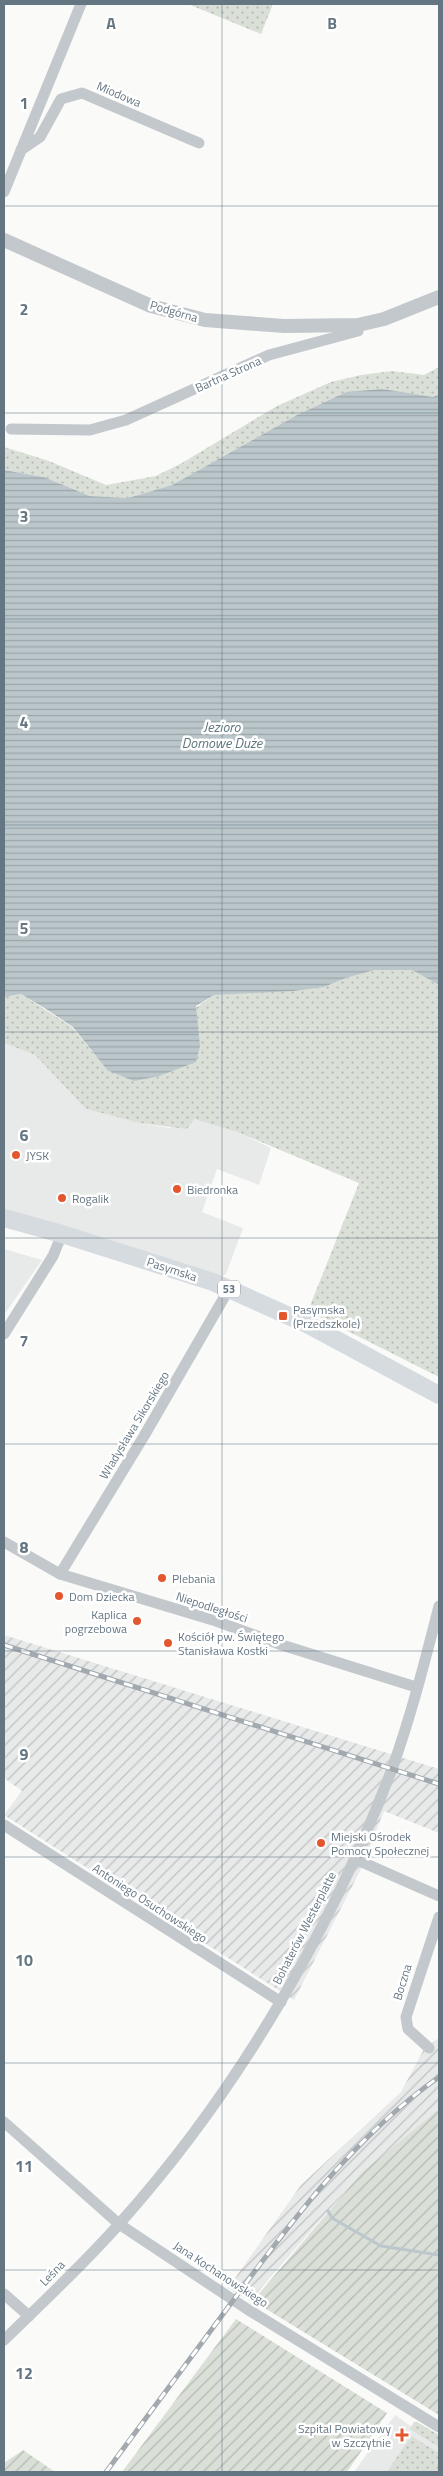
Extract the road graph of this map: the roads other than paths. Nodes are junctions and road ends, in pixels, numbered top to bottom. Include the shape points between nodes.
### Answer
1 (81, 4) edge
2 (199, 143) dead end
3 (21, 150) junction
4 (4, 192) edge
5 (4, 240) edge
6 (439, 297) edge
7 (358, 326) junction
8 (11, 429) dead end
9 (4, 1218) edge
10 (62, 1234) junction
11 (229, 1289) junction
12 (4, 1334) edge
13 (439, 1395) edge
14 (4, 1542) edge
15 (60, 1574) junction
16 (439, 1606) edge
17 (416, 1687) junction
18 (4, 1826) edge
19 (354, 1859) junction
20 (439, 1896) edge
21 (439, 1917) edge
22 (281, 2002) junction
23 (429, 2048) dead end
24 (4, 2122) edge
25 (119, 2224) junction
26 (4, 2294) edge
27 (29, 2316) junction
28 (4, 2340) edge
29 (439, 2427) edge

1 - 3 street
2 - 3 street, Miodowa via 82,93 60,99 40,137
3 - 4 street
5 - 7 street, Podgórna via 151,306 177,314 261,325
6 - 7 street, Bartna Strona via 384,320
7 - 8 street, Bartna Strona via 358,331 269,355 126,420 90,430
9 - 10 main road, Pasymska / 53
10 - 11 main road, Pasymska / 53
10 - 12 street via 53,1256
11 - 13 main road, Pasymska / 53 via 306,1324
11 - 15 street, Władysława Sikorskiego
14 - 15 street, Niepodległości
15 - 17 street, Niepodległości
16 - 17 street, Bohaterów Westerplatte
17 - 19 street, Bohaterów Westerplatte via 392,1769
18 - 22 street, Antoniego Osuchowskiego
19 - 20 street
19 - 22 street, Bohaterów Westerplatte
21 - 23 street, Boczna via 406,2017 408,2029
22 - 25 street, Bohaterów Westerplatte via 211,2108
24 - 25 street, Jana Kochanowskiego
25 - 27 street, Leśna
25 - 29 street, Jana Kochanowskiego via 247,2309
26 - 27 street
27 - 28 street, Leśna

